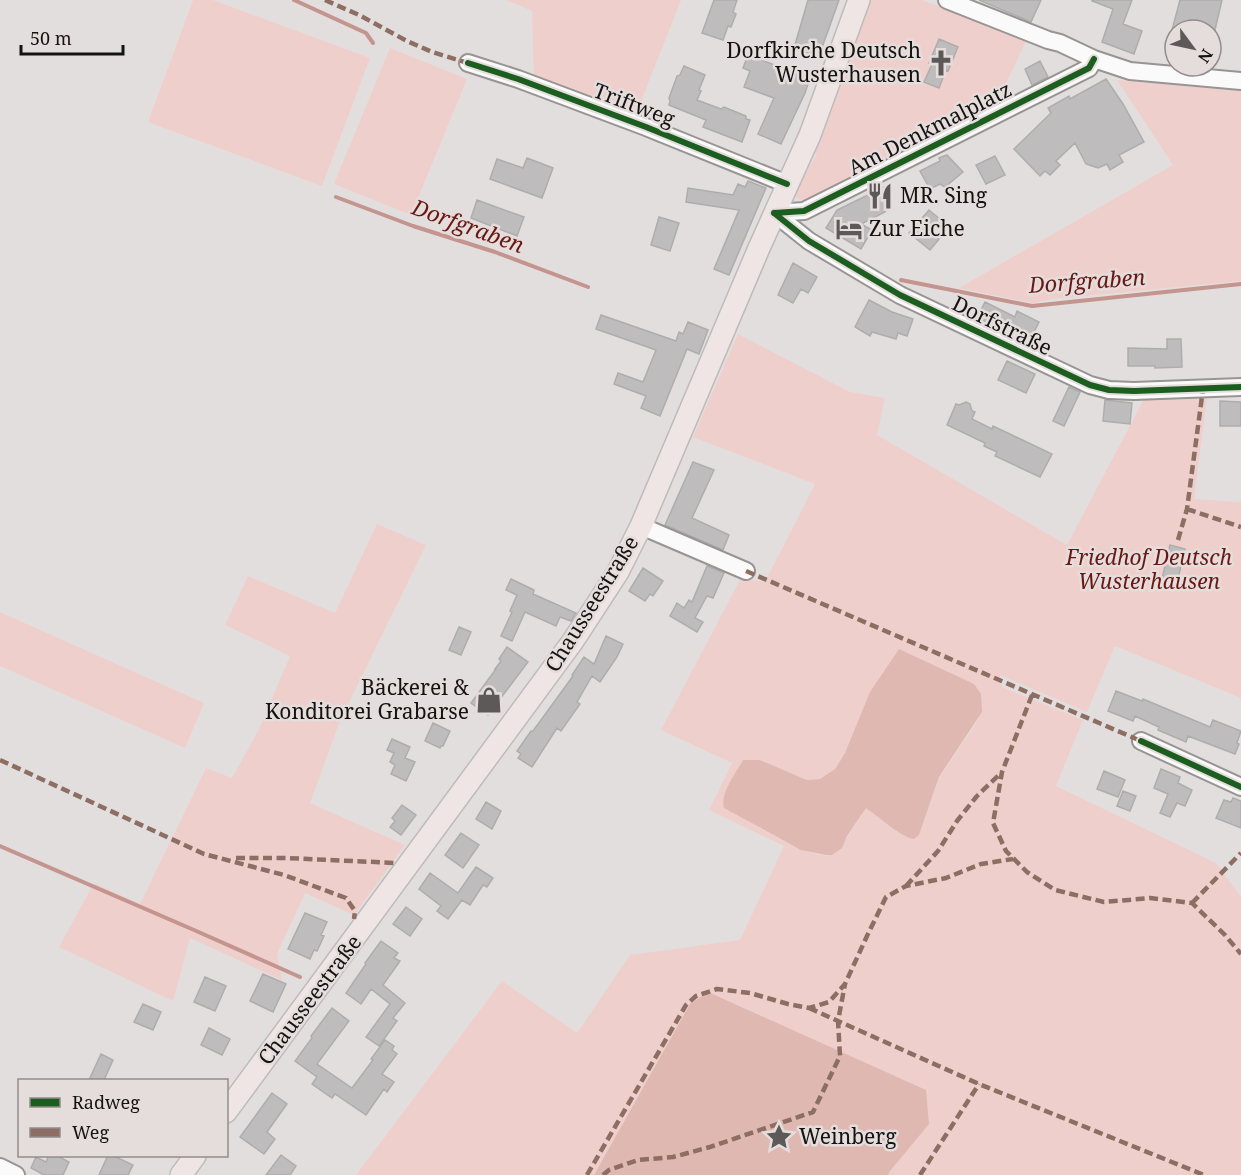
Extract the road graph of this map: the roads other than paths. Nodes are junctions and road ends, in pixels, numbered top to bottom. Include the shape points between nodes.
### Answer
1 (859, 0) edge
2 (947, 0) edge
3 (1094, 59) junction
4 (468, 63) dead end
5 (1241, 81) edge
6 (787, 184) junction
7 (774, 213) junction
8 (1241, 387) edge
9 (641, 526) junction
10 (746, 571) dead end
11 (1141, 741) dead end
12 (1241, 787) edge
13 (228, 1110) edge
14 (194, 1157) edge
15 (0, 1167) edge
16 (16, 1175) edge
17 (181, 1175) edge

1 - 6 main road, Chausseestraße via 810,135
2 - 3 street
3 - 5 street via 1130,71
3 - 7 street, Am Denkmalplatz via 1089,68 804,211
4 - 6 street, Triftweg via 637,123
6 - 7 main road, Chausseestraße
7 - 8 street, Dorfstraße via 809,241 900,295 1090,385 1134,391
7 - 9 main road, Chausseestraße
9 - 10 street
9 - 13 main road, Chausseestraße via 618,572 573,640
11 - 12 street
14 - 17 main road
15 - 16 street

